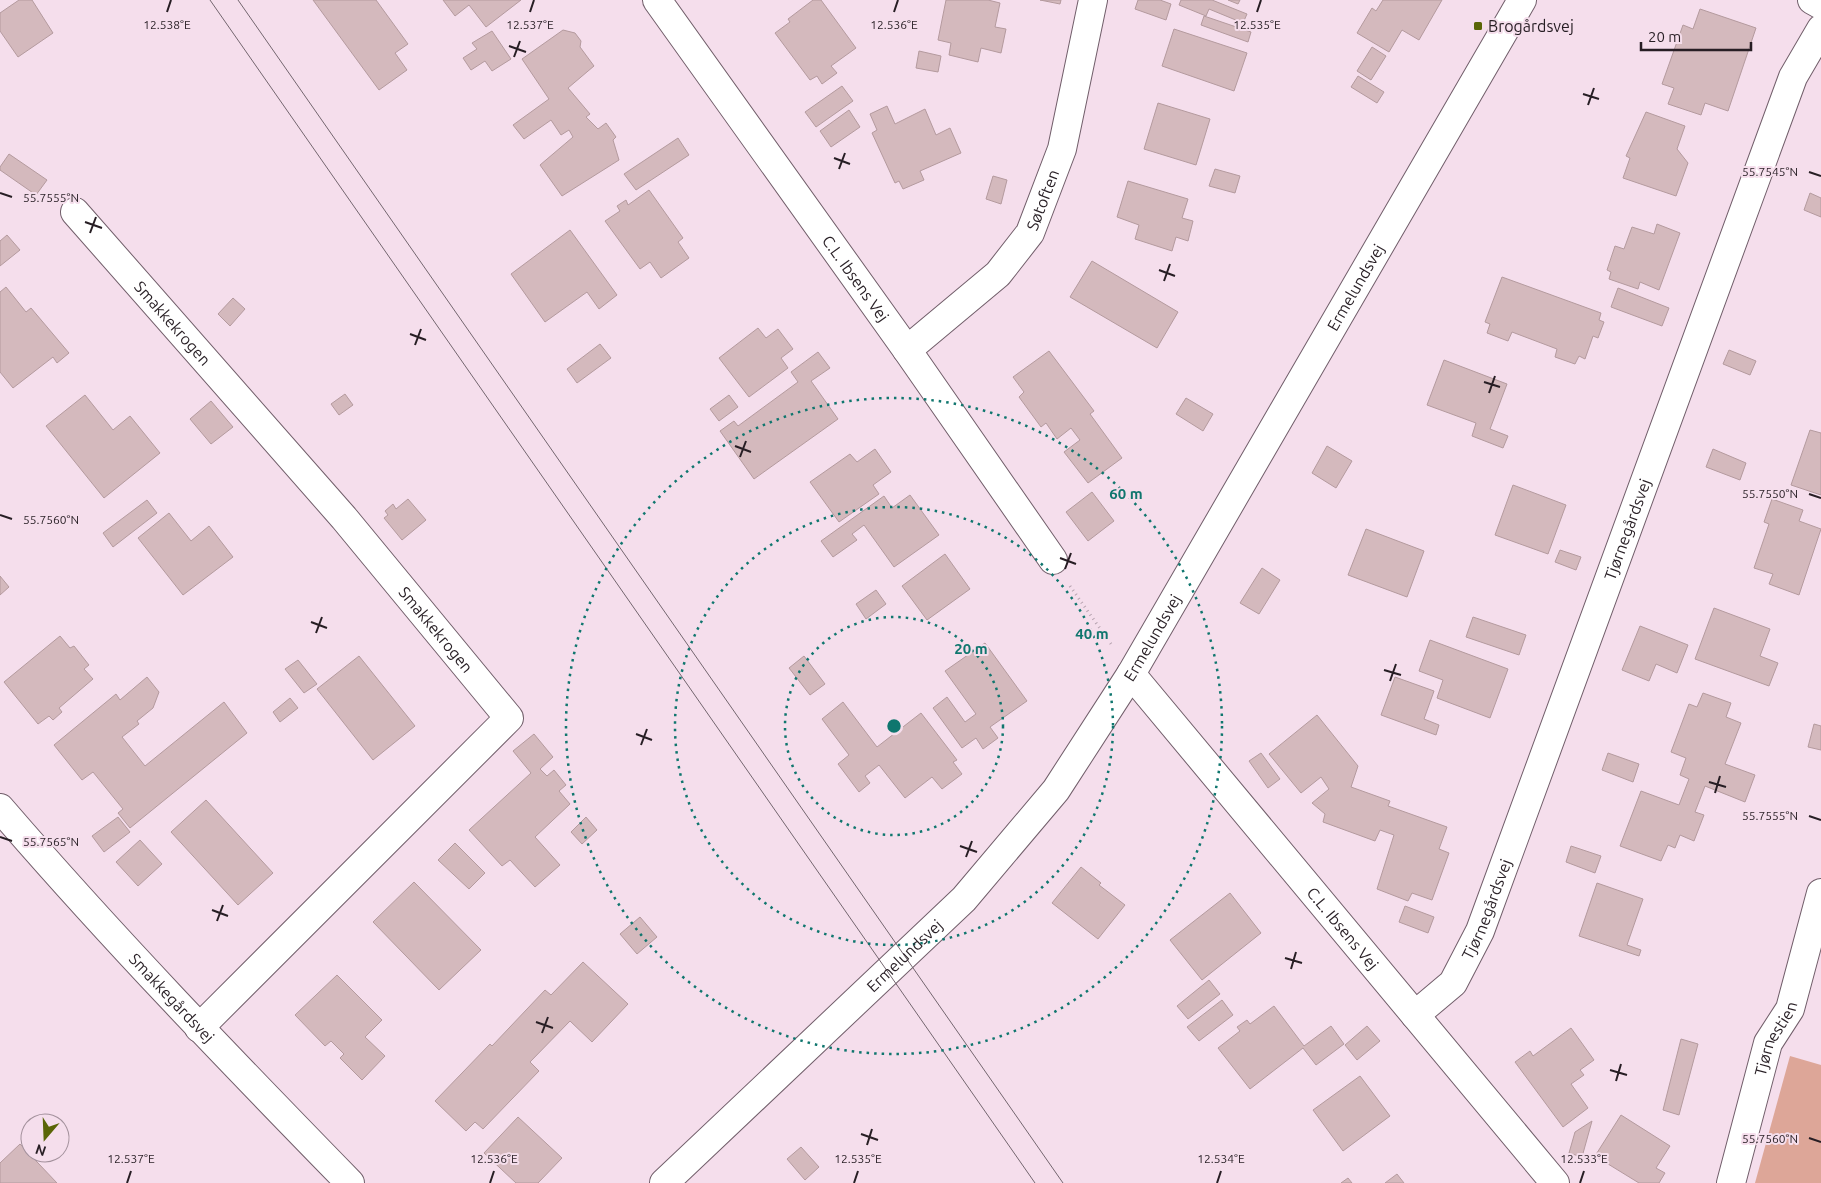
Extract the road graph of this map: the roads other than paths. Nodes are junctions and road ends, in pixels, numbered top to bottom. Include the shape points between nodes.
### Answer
1 (657, 0) edge
2 (1093, 0) edge
3 (1522, 0) edge
4 (1812, 0) edge
5 (1821, 5) edge
6 (1821, 29) edge
7 (75, 212) dead end
8 (907, 350) junction
9 (1052, 560) road end
10 (1132, 674) junction
11 (0, 808) edge
12 (1821, 894) edge
13 (1415, 1015) junction
14 (199, 1028) junction
15 (350, 1183) edge
16 (664, 1183) edge
17 (1555, 1183) edge
18 (1731, 1183) edge

1 - 8 street, C.L. Ibsens Vej
2 - 8 street, Søtoften via 1062,149 1030,233 998,274
3 - 10 street, Ermelundsvej
4 - 5 street
6 - 13 street, Tjørnegårdsvej via 1793,77 1480,931 1453,983
7 - 14 street, Smakkekrogen via 344,518 509,718
8 - 9 street, C.L. Ibsens Vej
10 - 13 street, C.L. Ibsens Vej
10 - 16 street, Ermelundsvej via 1056,790 964,899
11 - 14 street, Smakkegårdsvej
12 - 18 street, Tjørnestien via 1790,1008 1768,1043
13 - 17 street, C.L. Ibsens Vej
14 - 15 street, Smakkegårdsvej

